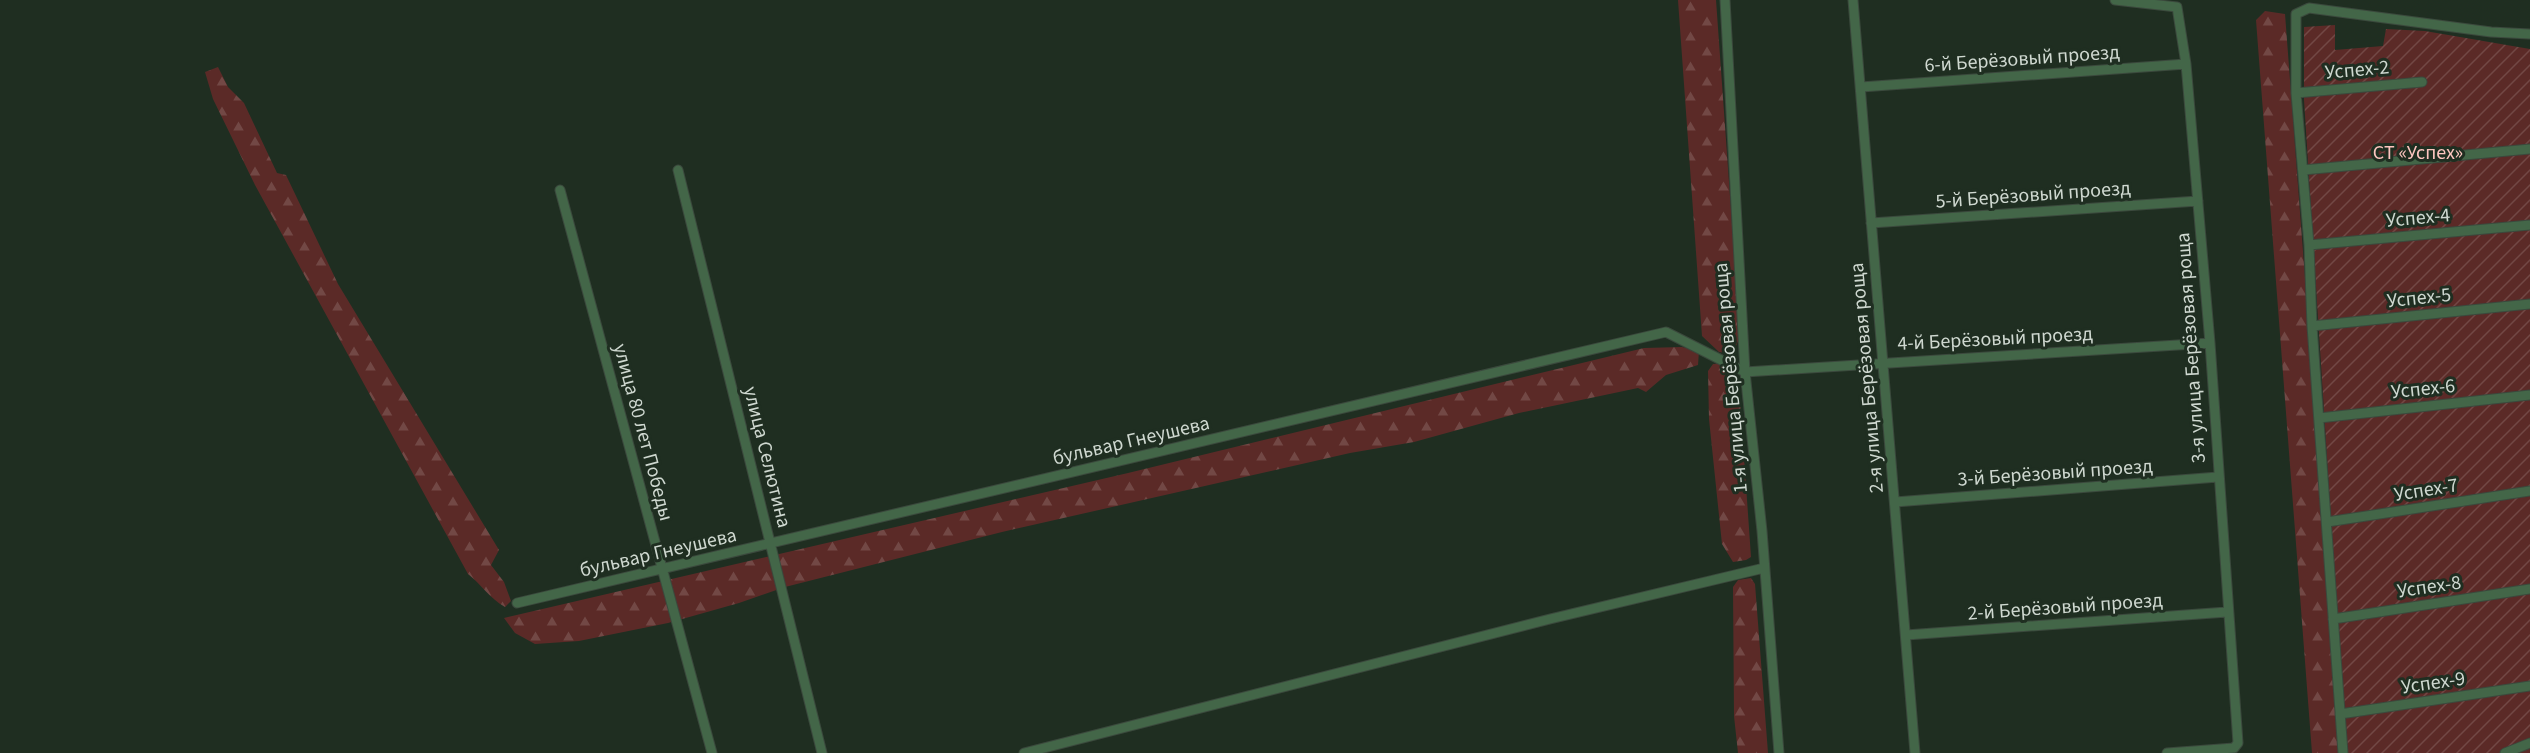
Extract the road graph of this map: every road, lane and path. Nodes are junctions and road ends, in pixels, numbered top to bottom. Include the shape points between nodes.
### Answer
1 (1725, 0) edge
2 (1853, 0) edge
3 (2115, 0) edge
4 (2530, 34) edge
5 (2186, 64) junction
6 (2422, 82) dead end
7 (1861, 87) junction
8 (2296, 93) junction
9 (2530, 149) edge
10 (678, 170) dead end
11 (2303, 170) junction
12 (560, 190) dead end
13 (2198, 201) junction
14 (1871, 223) junction
15 (2530, 225) edge
16 (2309, 245) junction
17 (2530, 304) edge
18 (2312, 326) junction
19 (2210, 343) junction
20 (1884, 363) junction
21 (1745, 372) junction
22 (2530, 395) edge
23 (2319, 418) junction
24 (2218, 477) junction
25 (2530, 491) edge
26 (1895, 502) junction
27 (2326, 522) junction
28 (771, 543) junction
29 (1764, 568) junction
30 (662, 569) junction
31 (2530, 589) edge
32 (517, 603) dead end
33 (2227, 612) junction
34 (2333, 619) junction
35 (1906, 635) junction
36 (2530, 686) edge
37 (2340, 714) junction
38 (2530, 743) edge
39 (712, 753) edge
40 (822, 753) edge
41 (1024, 753) edge
42 (1779, 753) edge
43 (1915, 753) edge
44 (2167, 753) edge
45 (2343, 753) edge
46 (2505, 753) edge

1 - 21 street, 1-я улица Берёзовая роща
2 - 7 street, 2-я улица Берёзовая роща
3 - 5 street, 3-я улица Берёзовая роща via 2177,7
4 - 8 street via 2309,8 2296,14
5 - 7 street, 6-й Берёзовый проезд
5 - 13 street, 3-я улица Берёзовая роща
6 - 8 street, Успех-2
7 - 14 street, 2-я улица Берёзовая роща
8 - 11 street
9 - 11 street
10 - 28 street, улица Селютина
11 - 16 street
12 - 30 street, улица 80 лет Победы
13 - 14 street, 5-й Берёзовый проезд
13 - 19 street, 3-я улица Берёзовая роща
14 - 20 street, 2-я улица Берёзовая роща
15 - 16 street, Успех-4
16 - 18 street
17 - 18 street, Успех-5
18 - 23 street
19 - 20 street, 4-й Берёзовый проезд
19 - 24 street, 3-я улица Берёзовая роща
20 - 21 street, 4-й Берёзовый проезд
20 - 26 street, 2-я улица Берёзовая роща
21 - 28 street, бульвар Гнеушева via 1666,332
21 - 29 street, 1-я улица Берёзовая роща
22 - 23 street, Успех-6
23 - 27 street
24 - 26 street, 3-й Берёзовый проезд
24 - 33 street, 3-я улица Берёзовая роща
25 - 27 street, Успех-7
26 - 35 street, 2-я улица Берёзовая роща
27 - 34 street
28 - 30 street, бульвар Гнеушева
28 - 40 street, улица Селютина
29 - 41 street
29 - 42 street, 1-я улица Берёзовая роща
30 - 32 street, бульвар Гнеушева
30 - 39 street, улица 80 лет Победы
31 - 34 street, Успех-8
33 - 35 street, 2-й Берёзовый проезд
33 - 44 street, 3-я улица Берёзовая роща via 2238,743 2234,748
34 - 37 street
35 - 43 street, 2-я улица Берёзовая роща
36 - 37 street, Успех-9
37 - 45 street
38 - 46 street

